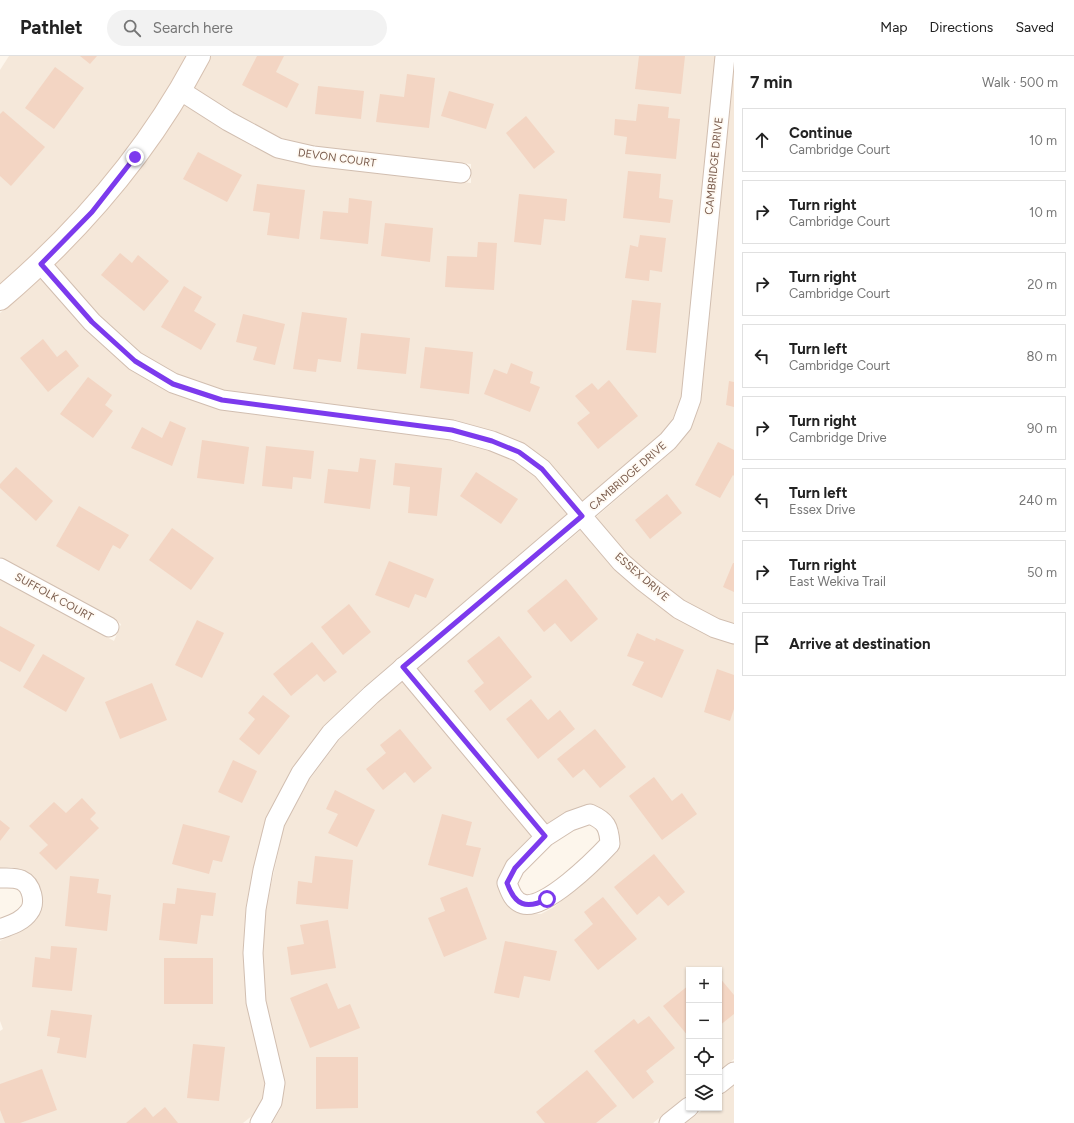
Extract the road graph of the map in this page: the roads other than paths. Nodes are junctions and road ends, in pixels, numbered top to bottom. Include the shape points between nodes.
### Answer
1 (199, 56) edge
2 (725, 56) edge
3 (181, 91) junction
4 (461, 173) dead end
5 (41, 264) junction
6 (0, 299) edge
7 (582, 516) junction
8 (0, 568) edge
9 (109, 627) dead end
10 (734, 634) edge
11 (403, 667) junction
12 (545, 836) junction
13 (0, 878) edge
14 (0, 929) edge
15 (734, 1072) edge
16 (722, 1082) edge
17 (686, 1109) edge
18 (260, 1123) edge
19 (669, 1123) edge

1 - 3 street
2 - 7 street, CAMBRIDGE DRIVE via 691,399 682,424 668,441
3 - 4 street, DEVON COURT via 228,121 278,148 313,156
3 - 5 street via 135,157 92,212
5 - 6 street
5 - 7 street, ESSEX DRIVE via 92,322 135,361 173,384 222,400 452,430 492,441 519,452 542,469
7 - 10 street, ESSEX DRIVE via 621,562 679,609 715,628
7 - 11 street, CAMBRIDGE DRIVE
8 - 9 street, SUFFOLK COURT
11 - 12 street
11 - 18 street, CAMBRIDGE DRIVE via 331,733 301,774 275,822 256,909 253,953 256,1002 275,1083 272,1102
12 - 12 street via 570,821 590,814 599,818 609,830 610,844 595,860 547,899 536,905 523,904 512,897 507,883 515,868
13 - 14 street via 13,877 23,880 30,889 33,899 30,911 21,920
15 - 16 street
17 - 19 street

